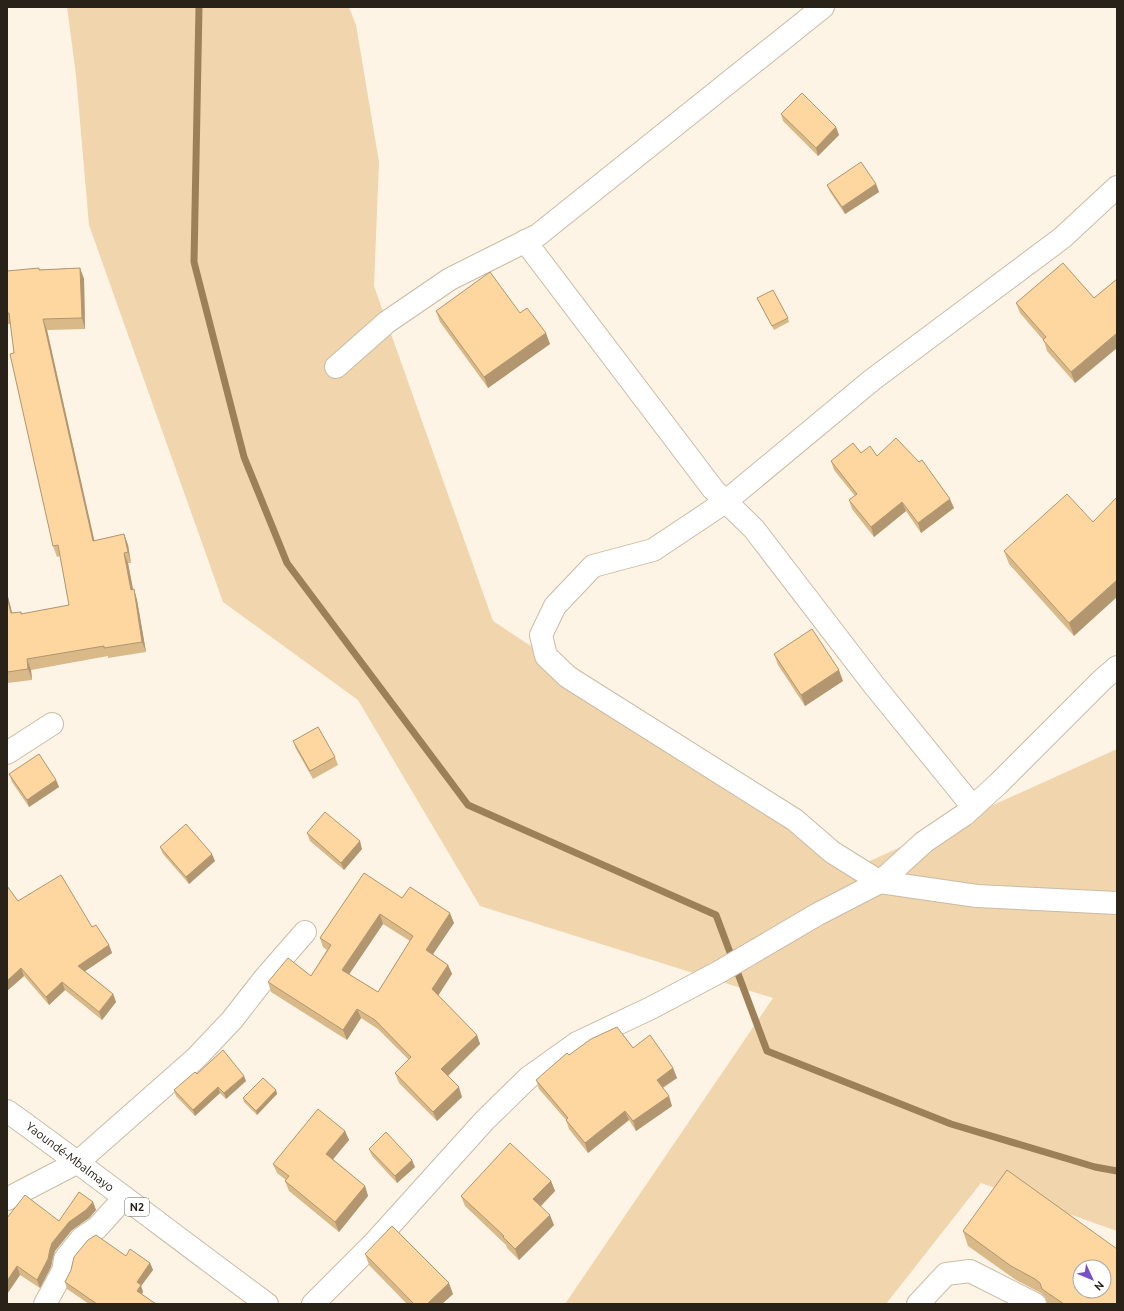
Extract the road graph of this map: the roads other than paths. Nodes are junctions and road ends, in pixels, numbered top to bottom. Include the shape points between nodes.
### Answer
1 (823, 7) edge
2 (1117, 188) edge
3 (525, 242) junction
4 (336, 367) dead end
5 (725, 502) junction
6 (1117, 667) edge
7 (52, 724) dead end
8 (7, 753) edge
9 (973, 807) junction
10 (880, 882) junction
11 (1117, 903) edge
12 (305, 932) dead end
13 (7, 1111) edge
14 (78, 1162) junction
15 (124, 1198) junction
16 (7, 1199) edge
17 (45, 1304) edge
18 (267, 1304) edge
19 (313, 1304) edge
20 (918, 1304) edge
21 (1035, 1304) edge

1 - 3 main road via 538,235
2 - 5 main road via 1062,238 872,380
3 - 4 main road via 450,279 387,322
3 - 5 main road
5 - 9 main road via 754,529 873,684
5 - 10 main road via 653,550 593,566 554,606 541,634 546,656 568,678 795,820 832,852
6 - 9 main road
7 - 8 main road
9 - 10 main road via 924,842
10 - 11 main road via 977,896
10 - 19 main road via 652,1008 577,1043 528,1078 485,1120 374,1243
12 - 14 main road via 232,1020 196,1058
13 - 14 main road, Yaoundé-Mbalmayo / N2
14 - 15 main road, Yaoundé-Mbalmayo / N2
14 - 16 main road
15 - 17 main road via 98,1228 82,1238 65,1259 63,1271
15 - 18 main road, Yaoundé-Mbalmayo / N2
20 - 21 main road via 946,1274 970,1272

